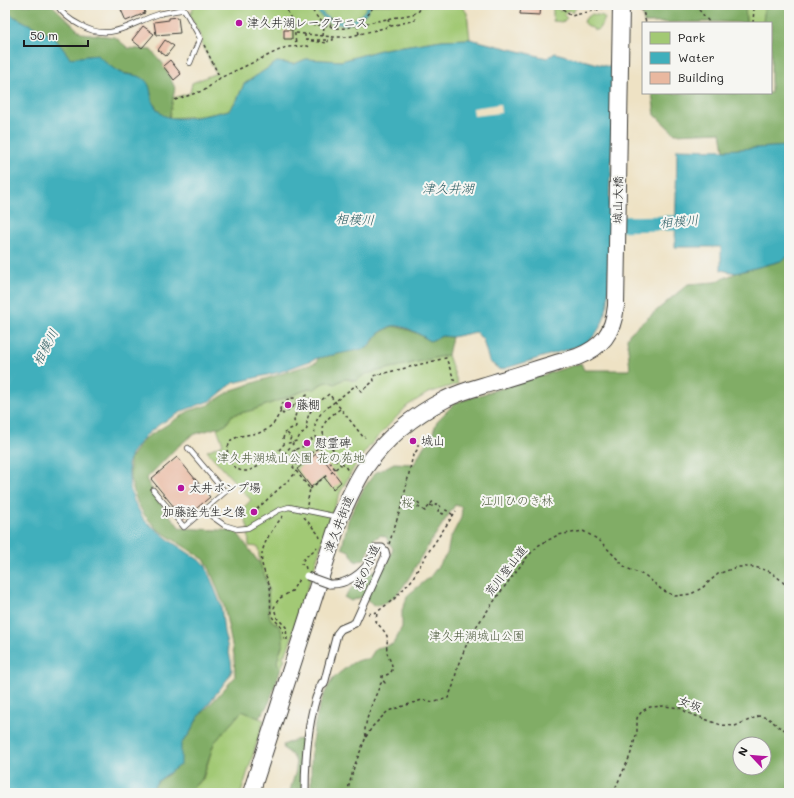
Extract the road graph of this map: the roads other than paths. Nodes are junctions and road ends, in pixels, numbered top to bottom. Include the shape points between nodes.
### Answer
1 (57, 5) edge
2 (621, 5) edge
3 (190, 63) dead end
4 (577, 357) joint
5 (188, 448) dead end
6 (153, 490) dead end
7 (205, 509) junction
8 (340, 517) junction
9 (304, 575) road end
10 (251, 793) edge
11 (305, 793) edge

1 - 3 lane via 71,21 84,28 104,33 117,31 160,14 184,9 200,38
2 - 4 highway, 城山大橋 via 615,315 604,340 590,352
4 - 8 highway, 津久井街道 via 460,393 423,413 404,426 365,468
5 - 7 lane via 225,492
6 - 7 lane via 184,527
7 - 8 lane via 210,516 237,530 248,528 289,507 304,512
8 - 10 highway, 津久井街道
9 - 11 street, 桜の小道, bridge via 329,584 347,582 364,568 376,548 385,551 386,555 355,623 341,629 336,639 324,684 316,698 307,746

